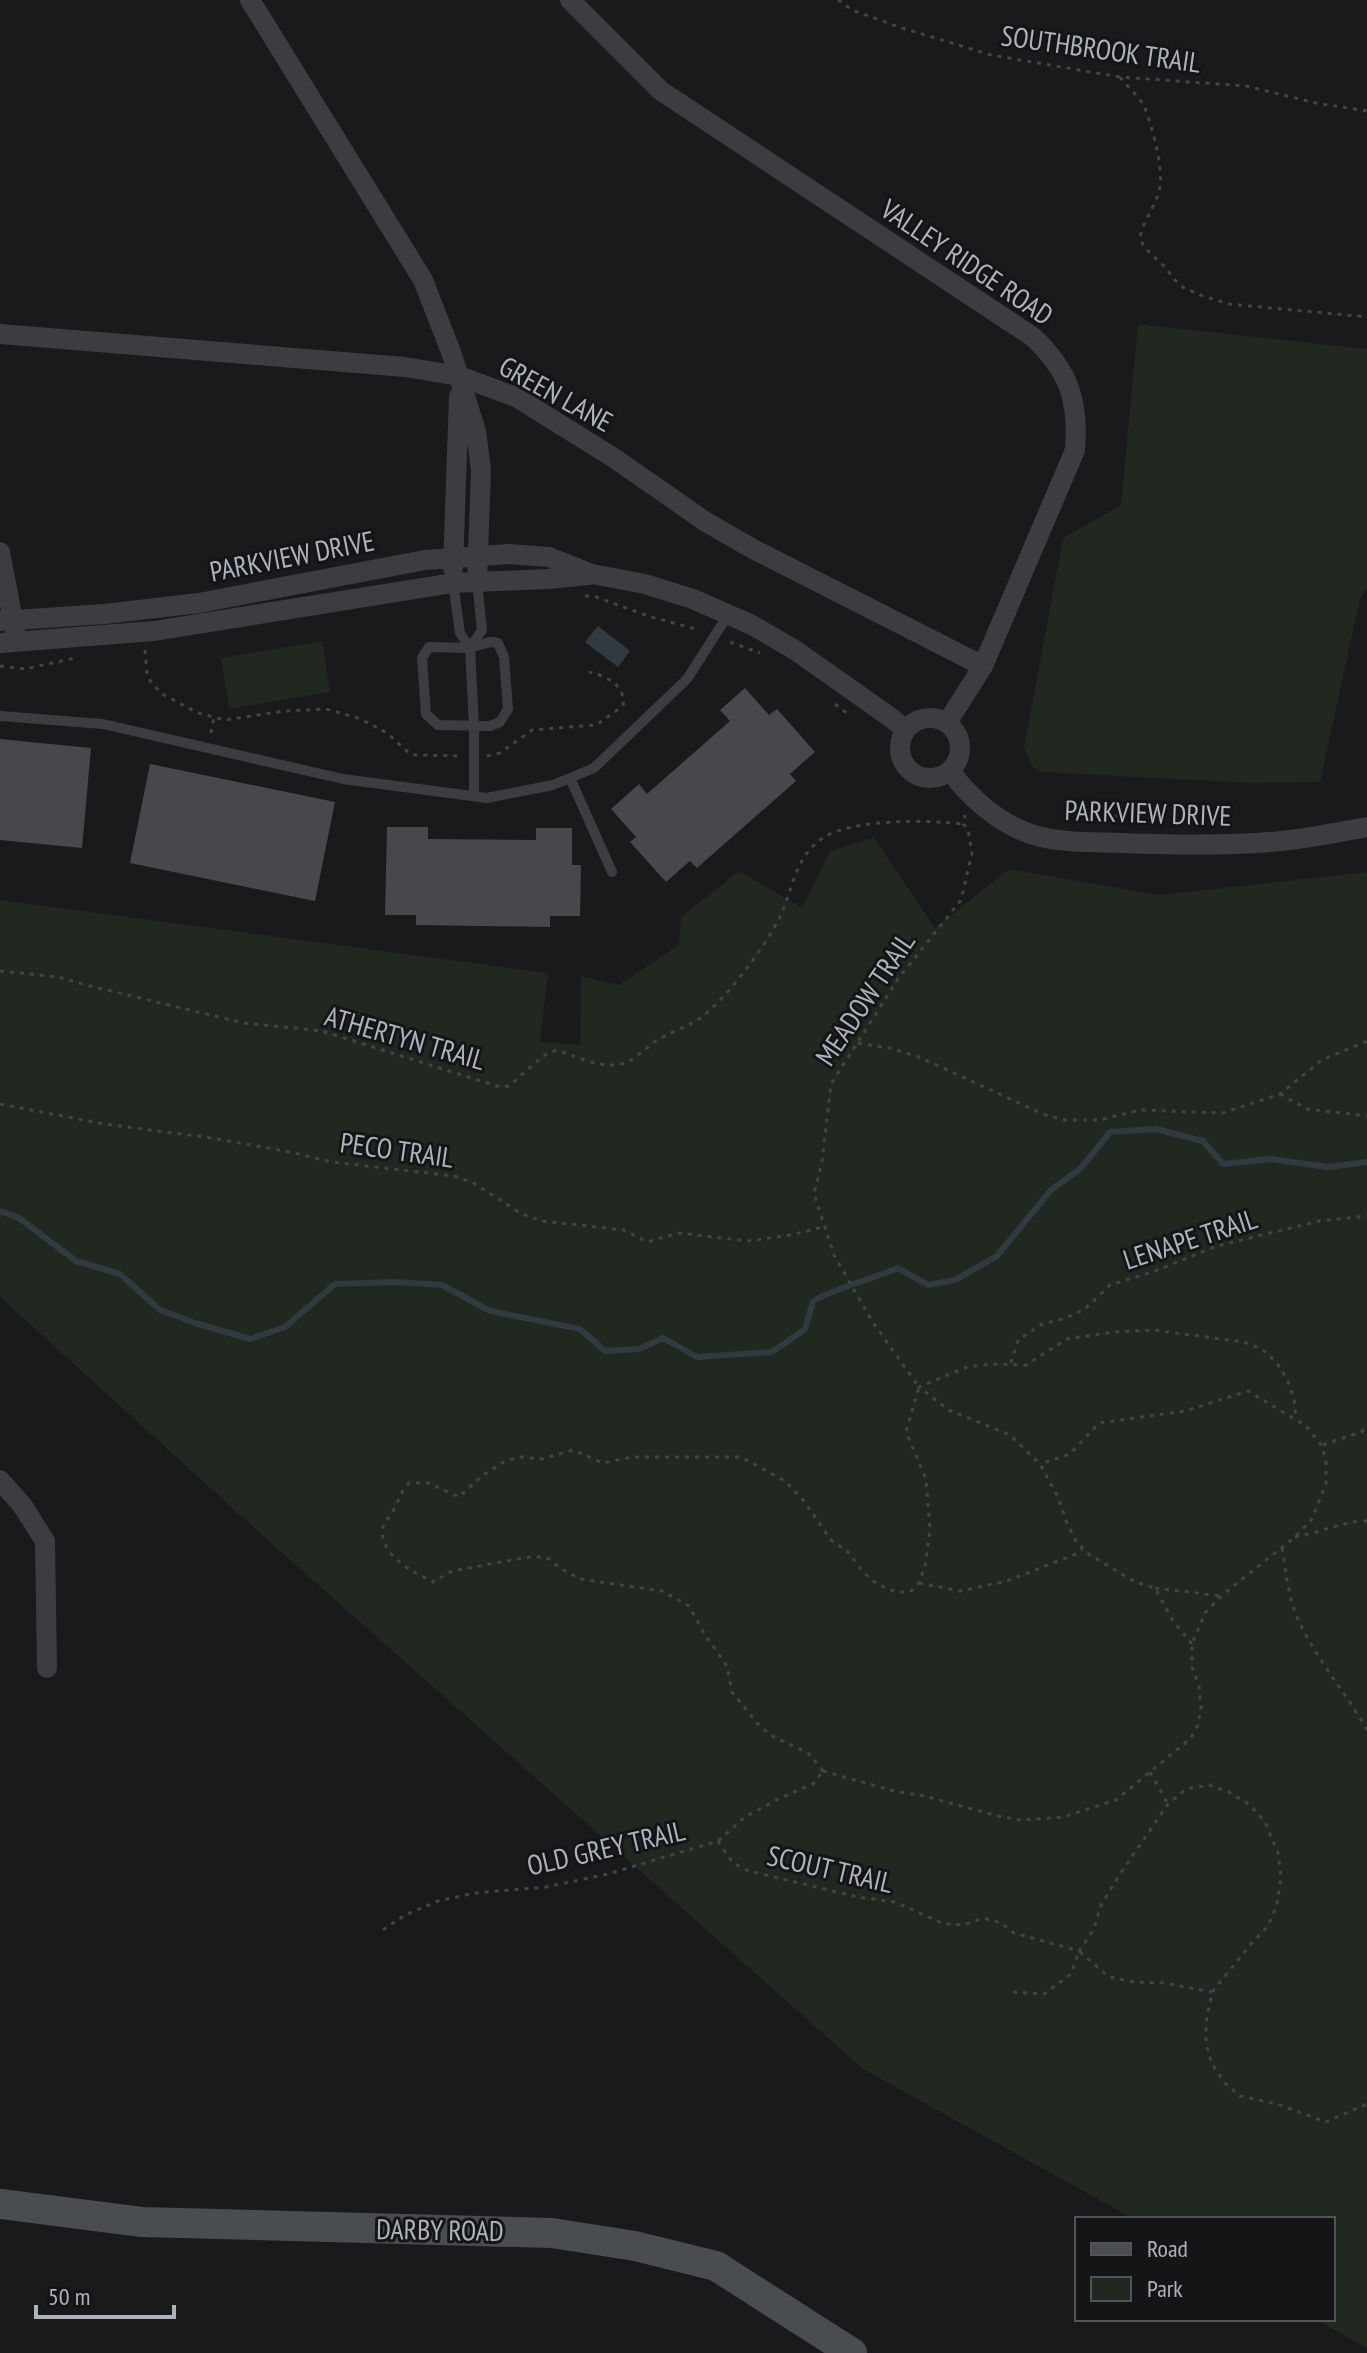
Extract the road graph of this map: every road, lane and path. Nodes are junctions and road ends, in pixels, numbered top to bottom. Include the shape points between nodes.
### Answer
1 (250, 0) edge
2 (570, 0) edge
3 (838, 0) edge
4 (1120, 77) junction
5 (1367, 111) edge
6 (1367, 317) edge
7 (0, 334) edge
8 (459, 376) junction
9 (0, 552) edge
10 (477, 557) junction
11 (454, 558) junction
12 (592, 574) junction
13 (477, 582) junction
14 (453, 583) junction
15 (584, 596) dead end
16 (728, 615) junction
17 (6, 620) edge
18 (702, 630) dead end
19 (8, 643) edge
20 (470, 648) junction
21 (145, 650) dead end
22 (983, 666) junction
23 (589, 672) dead end
24 (0, 716) edge
25 (947, 723) junction
26 (474, 727) junction
27 (906, 730) junction
28 (465, 756) dead end
29 (487, 756) dead end
30 (950, 771) junction
31 (570, 778) junction
32 (474, 796) junction
33 (967, 809) dead end
34 (1131, 811) dead end
35 (963, 824) junction
36 (1104, 826) dead end
37 (1367, 827) edge
38 (612, 872) dead end
39 (0, 971) edge
40 (1367, 1041) edge
41 (857, 1043) junction
42 (1280, 1094) junction
43 (0, 1104) edge
44 (1367, 1116) edge
45 (1367, 1216) edge
46 (823, 1227) junction
47 (1011, 1365) junction
48 (919, 1387) junction
49 (1296, 1420) junction
50 (1367, 1427) edge
51 (1322, 1446) junction
52 (1040, 1464) junction
53 (0, 1480) edge
54 (1367, 1521) edge
55 (1295, 1537) junction
56 (1083, 1548) junction
57 (1282, 1548) junction
58 (919, 1583) junction
59 (1155, 1588) junction
60 (1221, 1596) junction
61 (1192, 1644) junction
62 (47, 1668) dead end
63 (1367, 1730) edge
64 (823, 1771) junction
65 (1150, 1772) junction
66 (1168, 1804) junction
67 (718, 1841) junction
68 (383, 1930) dead end
69 (1079, 1951) junction
70 (1013, 1992) dead end
71 (1212, 1992) junction
72 (1367, 2104) edge
73 (0, 2204) edge
74 (852, 2353) edge

1 - 8 street via 423,280
2 - 22 street, VALLEY RIDGE ROAD via 661,91 1015,325 1060,367 1077,415 1075,450
3 - 4 path, SOUTHBROOK TRAIL via 886,23 991,55
4 - 5 path, SOUTHBROOK TRAIL via 1246,86
4 - 6 path via 1143,106 1162,181 1140,238 1175,280 1229,304
7 - 8 street, GREEN LANE via 405,367
8 - 10 street via 476,431 481,470
8 - 11 street
8 - 22 street, GREEN LANE via 529,404 706,522
9 - 17 street
10 - 11 street, PARKVIEW DRIVE
10 - 12 street, PARKVIEW DRIVE via 549,557
10 - 13 street
11 - 14 street
11 - 17 street, PARKVIEW DRIVE via 199,603
12 - 13 street, PARKVIEW DRIVE
12 - 16 street, PARKVIEW DRIVE via 645,584
13 - 14 street, PARKVIEW DRIVE
13 - 20 lane via 482,630
14 - 19 street, PARKVIEW DRIVE via 154,631
14 - 20 lane via 460,633
15 - 18 path
16 - 27 street, PARKVIEW DRIVE via 795,650
16 - 31 lane via 687,679 594,768
17 - 19 street
20 - 26 lane
20 - 26 lane via 498,643 508,709 500,722
20 - 26 lane via 429,647 422,658 426,714 438,725
21 - 28 path via 152,684 198,713 225,720 326,709 361,719 409,753
22 - 25 street, VALLEY RIDGE ROAD
23 - 29 path via 615,684 623,706 596,725 532,730
24 - 32 lane via 103,724 343,779
25 - 27 street via 929,718
25 - 30 street via 960,743
26 - 32 lane
27 - 30 street via 901,756 911,772 932,778
30 - 37 street, PARKVIEW DRIVE via 993,814 1036,836 1058,839 1247,844
31 - 32 lane via 487,798
31 - 38 lane
33 - 35 path, MEADOW TRAIL
34 - 36 path
35 - 39 path, ATHERTYN TRAIL via 885,822 831,833 799,863 779,919 714,1007 653,1042 631,1062 596,1063 556,1050 509,1086 322,1031 244,1023 58,977
35 - 41 path, MEADOW TRAIL via 972,853 961,900
40 - 42 path via 1322,1060
41 - 42 path via 919,1057 1065,1120 1099,1120 1140,1110 1223,1113
41 - 46 path, MEADOW TRAIL via 831,1084 814,1194
42 - 44 path via 1307,1109
43 - 46 path, PECO TRAIL via 332,1162 454,1176 542,1221 624,1230 647,1242 678,1233 748,1241
45 - 47 path, LENAPE TRAIL via 1319,1221 1217,1246 1110,1285 1085,1309 1042,1324 1018,1340
46 - 48 path, MEADOW TRAIL via 872,1321
47 - 48 path via 967,1367
47 - 49 path via 1026,1365 1067,1339 1113,1332 1153,1330 1244,1342 1277,1363 1294,1398
48 - 52 path, MEADOW TRAIL via 949,1410 1010,1435
48 - 58 path via 906,1432 926,1479 930,1530
49 - 51 path
49 - 52 path via 1248,1391 1185,1411 1099,1423 1070,1454
50 - 51 path
51 - 55 path via 1326,1484 1312,1519
52 - 56 path
53 - 62 street via 45,1541
54 - 55 path
55 - 57 path
56 - 58 path via 1007,1581 960,1591
56 - 59 path via 1135,1582
57 - 60 path
57 - 63 path via 1295,1614
58 - 64 path via 913,1590 896,1592 877,1584 831,1540 785,1481 741,1457 632,1457 603,1463 573,1450 542,1459 521,1457 505,1461 459,1497 414,1481 403,1488 383,1527 385,1546 433,1582 452,1571 535,1556 580,1579 662,1591 689,1606 727,1666 732,1692 758,1724 808,1753
59 - 60 path
59 - 61 path
60 - 61 path via 1205,1613
61 - 65 path via 1201,1708 1198,1725 1190,1739
64 - 65 path via 1018,1820 1063,1817 1099,1807
64 - 67 path, OLD GREY TRAIL via 813,1784 745,1817
65 - 66 path
66 - 69 path via 1101,1905 1094,1929
66 - 71 path via 1186,1789 1209,1785 1229,1792 1265,1822 1278,1853 1279,1891 1268,1926
67 - 68 path, OLD GREY TRAIL via 608,1874 438,1901
67 - 69 path, SCOUT TRAIL via 733,1863 749,1871 895,1902 944,1924 964,1925 983,1918 1014,1933
69 - 70 path via 1071,1974 1044,1994
69 - 71 path, SCOUT TRAIL via 1109,1977
71 - 72 path via 1206,2044 1212,2064 1240,2096 1326,2122
73 - 74 main road, DARBY ROAD via 142,2222 552,2233 635,2246 716,2266

